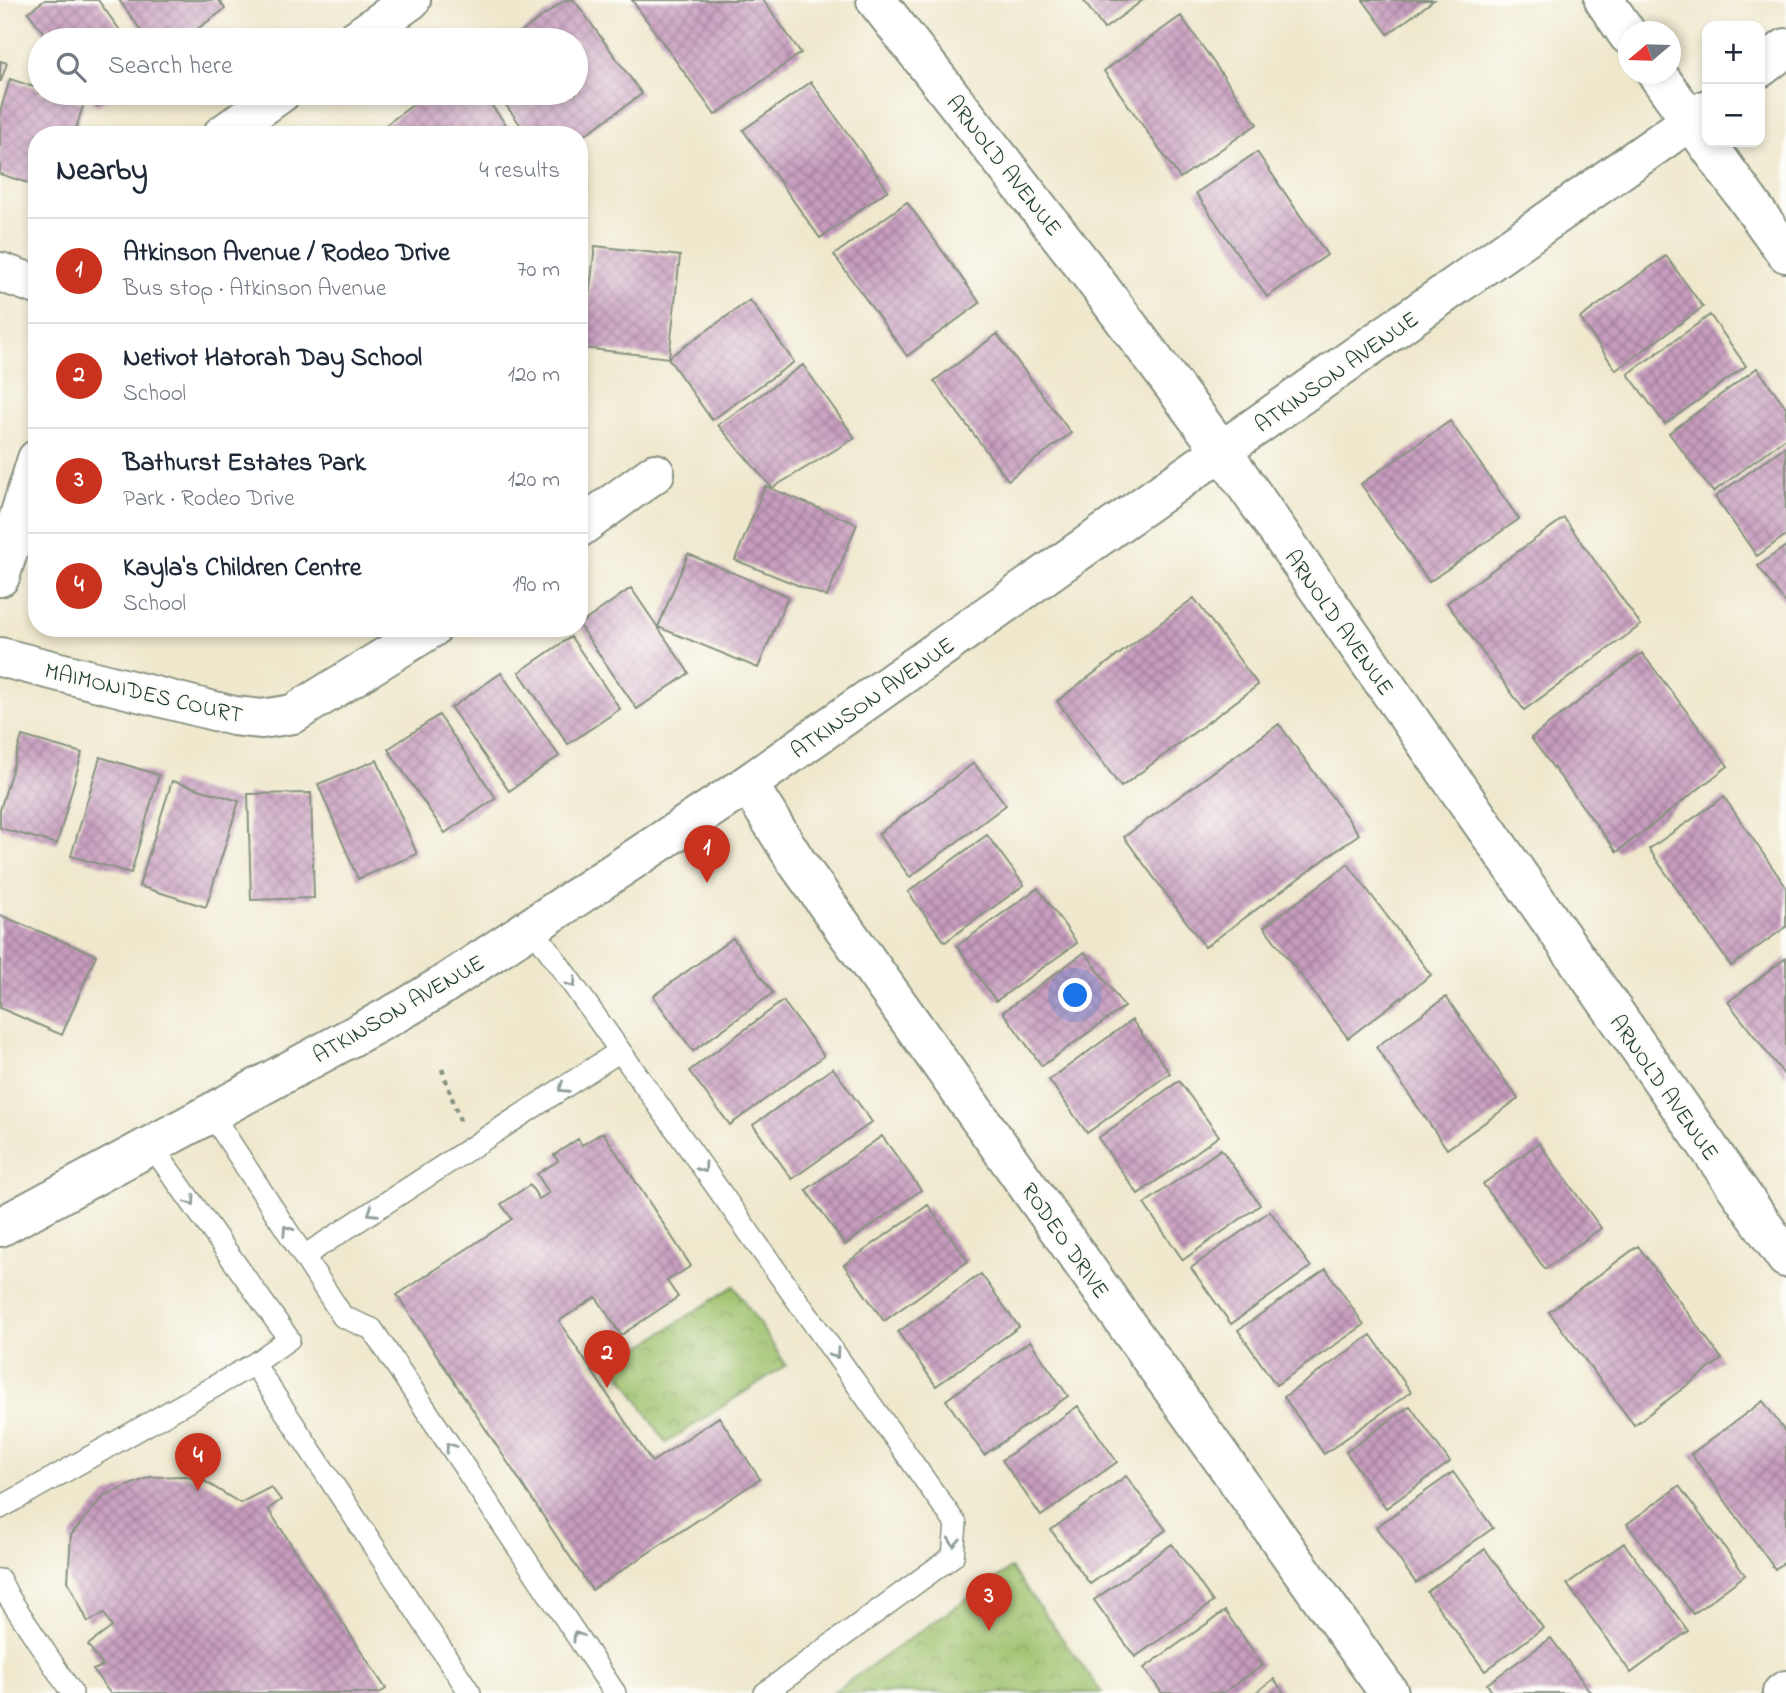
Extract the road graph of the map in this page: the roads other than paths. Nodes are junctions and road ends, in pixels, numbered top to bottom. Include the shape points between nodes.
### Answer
1 (411, 0) edge
2 (876, 0) edge
3 (1604, 0) edge
4 (1619, 21) edge
5 (372, 28) edge
6 (1786, 48) edge
7 (1765, 64) edge
8 (1667, 84) edge
9 (264, 105) edge
10 (1699, 115) edge
11 (235, 126) edge
12 (1786, 253) edge
13 (0, 272) edge
14 (28, 282) edge
15 (1222, 451) junction
16 (655, 473) dead end
17 (28, 488) edge
18 (588, 521) edge
19 (0, 577) edge
20 (417, 637) edge
21 (0, 657) edge
22 (748, 784) junction
23 (532, 927) junction
24 (620, 1051) junction
25 (211, 1112) junction
26 (151, 1145) junction
27 (0, 1227) edge
28 (304, 1256) junction
29 (1786, 1258) edge
30 (254, 1364) junction
31 (0, 1508) edge
32 (0, 1580) edge
33 (72, 1693) edge
34 (470, 1693) edge
35 (615, 1693) edge
36 (765, 1693) edge
37 (1389, 1693) edge

1 - 5 street
2 - 15 street, ARNOLD AVENUE
3 - 4 street
6 - 7 street
8 - 10 street
9 - 11 street
10 - 12 street
10 - 15 street, ATKINSON AVENUE
13 - 14 street
15 - 22 street, ATKINSON AVENUE
15 - 29 street, ARNOLD AVENUE
16 - 18 street
17 - 19 street
20 - 21 street, MAIMONIDES COURT via 293,714 262,719 234,716
22 - 23 street, ATKINSON AVENUE
22 - 37 street, RODEO DRIVE via 796,861
23 -> 24 lane
23 - 25 street, ATKINSON AVENUE via 407,1007
24 -> 28 lane
24 -> 36 lane via 956,1524 953,1556
25 - 26 street, ATKINSON AVENUE
28 -> 25 lane
26 - 27 street, ATKINSON AVENUE
26 -> 30 lane via 289,1339
35 -> 28 lane via 372,1329 343,1317
30 - 31 lane
30 - 34 lane
32 - 33 lane

